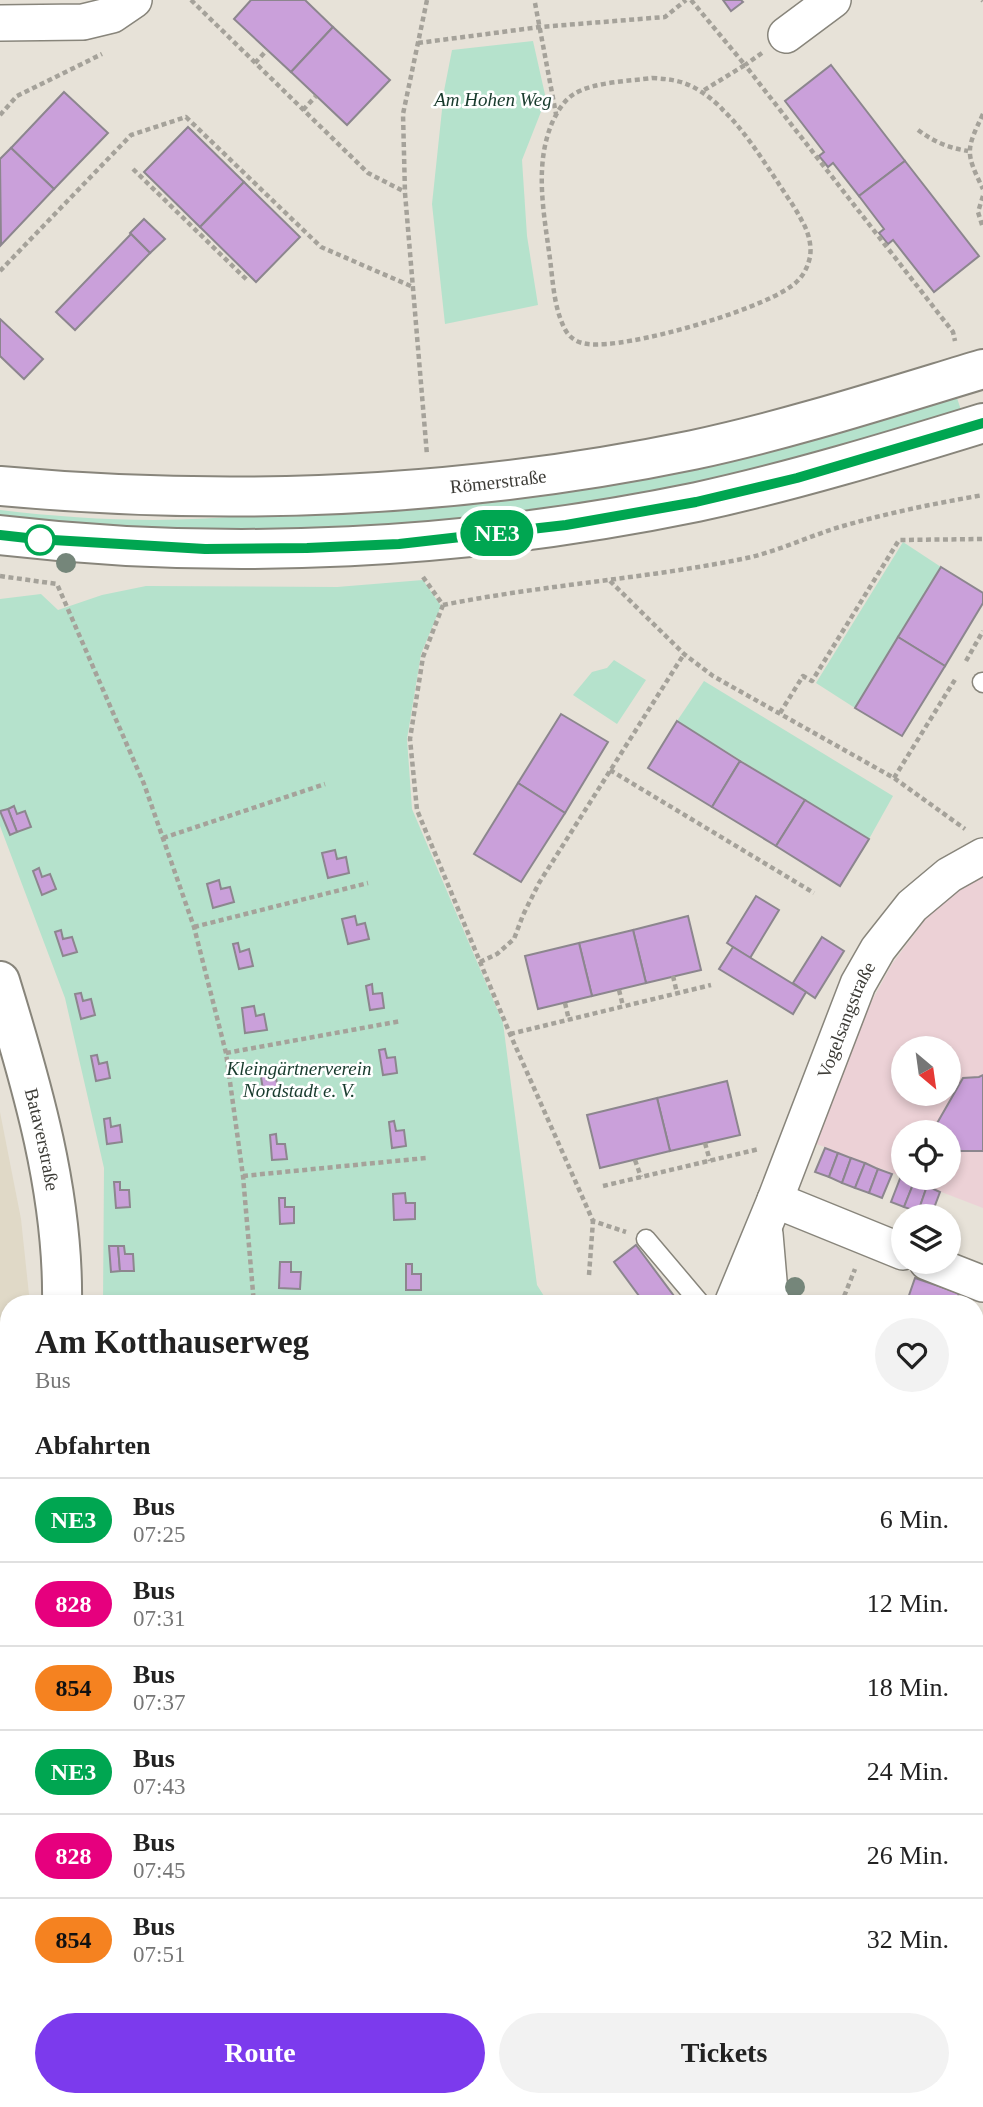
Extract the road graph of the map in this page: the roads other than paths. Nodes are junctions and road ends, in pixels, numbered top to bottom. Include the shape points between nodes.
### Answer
1 (134, 0) edge
2 (833, 0) edge
3 (0, 23) edge
4 (786, 35) road end
5 (970, 359) edge
6 (983, 423) edge
7 (0, 486) edge
8 (0, 535) edge
9 (977, 845) edge
10 (0, 981) edge
11 (770, 1213) junction
12 (646, 1239) road end
13 (891, 1248) edge
14 (958, 1274) edge
15 (983, 1284) edge
16 (61, 1295) edge
17 (693, 1295) edge
18 (736, 1295) edge
19 (771, 1295) edge

1 - 3 street via 112,15 83,22
2 - 4 street
5 - 7 main road, Römerstraße via 779,429 694,450 567,472 334,495 261,497
6 - 8 main road via 797,478 566,525 399,544 307,548 205,549
9 - 11 street, Vogelsangstraße via 912,906 858,984
10 - 16 main road, Bataverstraße via 48,1162
11 - 13 street
11 - 18 street, Vogelsangstraße
11 - 19 street, Vogelsangstraße
12 - 17 lane
14 - 15 street

